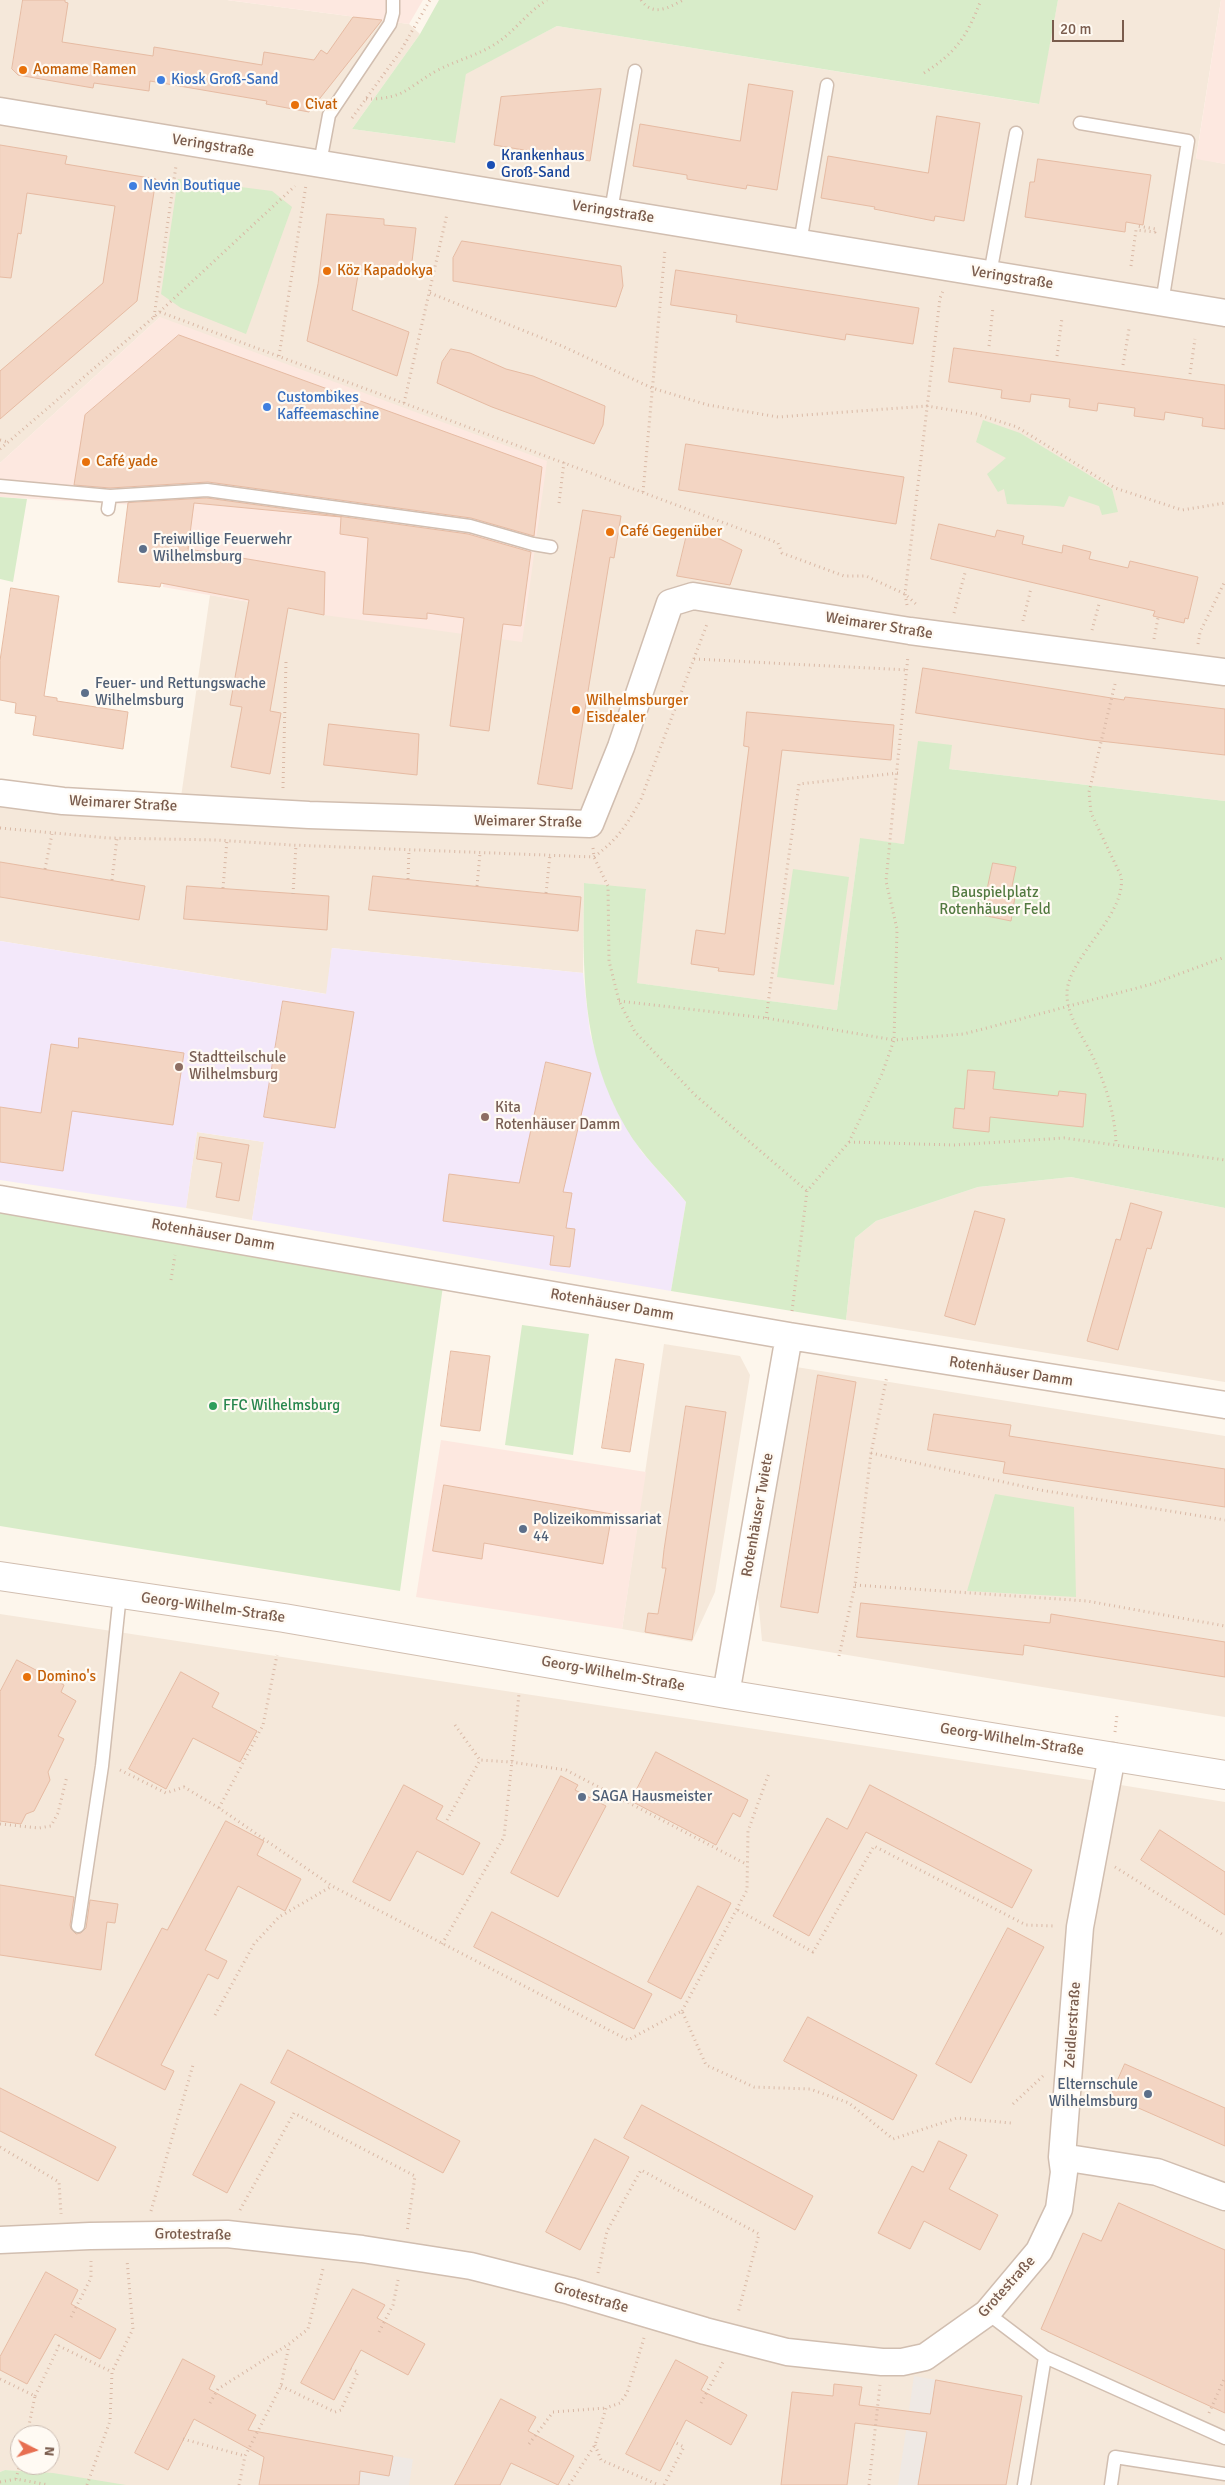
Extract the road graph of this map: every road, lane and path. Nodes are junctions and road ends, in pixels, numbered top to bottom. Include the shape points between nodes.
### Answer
1 (393, 0) edge
2 (430, 0) edge
3 (547, 0) edge
4 (641, 0) edge
5 (683, 0) edge
6 (981, 0) edge
7 (636, 71) dead end
8 (924, 73) dead end
9 (827, 85) dead end
10 (366, 99) junction
11 (0, 110) edge
12 (350, 120) dead end
13 (1080, 123) dead end
14 (1016, 133) dead end
15 (180, 140) junction
16 (313, 169) junction
17 (612, 211) junction
18 (447, 214) dead end
19 (1137, 227) junction
20 (800, 243) junction
21 (665, 250) dead end
22 (1131, 266) dead end
23 (990, 274) junction
24 (430, 293) junction
25 (1162, 303) junction
26 (993, 307) dead end
27 (160, 312) junction
28 (1225, 313) edge
29 (154, 318) junction
30 (1062, 318) dead end
31 (1129, 328) dead end
32 (1195, 339) dead end
33 (989, 346) dead end
34 (279, 356) junction
35 (1057, 356) dead end
36 (1123, 365) dead end
37 (1190, 374) dead end
38 (652, 388) junction
39 (404, 403) junction
40 (0, 440) edge
41 (8, 442) junction
42 (0, 449) edge
43 (564, 462) junction
44 (0, 486) edge
45 (643, 492) junction
46 (110, 496) junction
47 (1225, 502) edge
48 (559, 503) dead end
49 (108, 509) dead end
50 (551, 547) dead end
51 (965, 573) dead end
52 (1225, 580) edge
53 (1032, 588) dead end
54 (905, 594) dead end
55 (716, 600) junction
56 (1099, 604) dead end
57 (954, 615) dead end
58 (1158, 618) dead end
59 (1022, 624) dead end
60 (1091, 635) dead end
61 (1153, 644) dead end
62 (1120, 658) junction
63 (694, 659) junction
64 (286, 661) dead end
65 (1194, 668) junction
66 (907, 670) dead end
67 (1225, 672) edge
68 (898, 773) dead end
69 (0, 793) edge
70 (282, 813) junction
71 (590, 824) junction
72 (0, 828) edge
73 (52, 834) junction
74 (117, 838) junction
75 (228, 840) junction
76 (296, 845) junction
77 (409, 850) junction
78 (480, 853) junction
79 (550, 855) junction
80 (594, 857) junction
81 (45, 869) dead end
82 (408, 879) dead end
83 (112, 880) dead end
84 (477, 886) dead end
85 (223, 888) dead end
86 (546, 893) dead end
87 (293, 894) dead end
88 (1225, 957) edge
89 (619, 1001) junction
90 (1068, 1007) junction
91 (766, 1018) junction
92 (894, 1040) junction
93 (849, 1142) junction
94 (1116, 1144) junction
95 (1225, 1160) edge
96 (807, 1191) junction
97 (0, 1199) edge
98 (789, 1336) junction
99 (884, 1388) dead end
100 (1225, 1406) edge
101 (871, 1452) junction
102 (1225, 1520) edge
103 (0, 1576) edge
104 (855, 1585) junction
105 (120, 1594) junction
106 (1225, 1626) edge
107 (276, 1655) dead end
108 (839, 1656) dead end
109 (519, 1694) dead end
110 (726, 1694) junction
111 (455, 1725) dead end
112 (1112, 1756) junction
113 (480, 1760) junction
114 (511, 1762) junction
115 (102, 1766) junction
116 (769, 1774) dead end
117 (1225, 1775) edge
118 (67, 1776) dead end
119 (219, 1808) junction
120 (447, 1820) dead end
121 (0, 1824) edge
122 (1092, 1857) junction
123 (746, 1864) junction
124 (332, 1886) junction
125 (738, 1910) junction
126 (78, 1926) dead end
127 (1080, 1927) junction
128 (1225, 1936) edge
129 (442, 1944) junction
130 (682, 2011) junction
131 (215, 2015) dead end
132 (193, 2065) dead end
133 (1011, 2123) dead end
134 (0, 2147) edge
135 (1062, 2157) junction
136 (1225, 2197) edge
137 (144, 2234) junction
138 (227, 2234) junction
139 (90, 2236) junction
140 (62, 2237) junction
141 (0, 2240) edge
142 (330, 2244) junction
143 (404, 2254) junction
144 (593, 2298) junction
145 (988, 2313) junction
146 (650, 2316) junction
147 (71, 2317) dead end
148 (379, 2332) dead end
149 (732, 2337) junction
150 (289, 2344) junction
151 (1045, 2358) junction
152 (882, 2362) junction
153 (351, 2369) dead end
154 (112, 2372) junction
155 (1225, 2377) edge
156 (0, 2379) edge
157 (281, 2386) junction
158 (36, 2396) junction
159 (210, 2403) dead end
160 (701, 2403) dead end
161 (606, 2408) junction
162 (29, 2425) edge
163 (1202, 2428) junction
164 (1225, 2438) edge
165 (183, 2439) dead end
166 (674, 2442) dead end
167 (529, 2444) dead end
168 (595, 2445) junction
169 (245, 2456) junction
170 (1225, 2474) edge
171 (17, 2475) edge
172 (16, 2479) junction
173 (0, 2482) edge
174 (49, 2485) edge
175 (87, 2485) edge
176 (240, 2485) edge
177 (569, 2485) edge
178 (659, 2485) edge
179 (664, 2485) edge
180 (869, 2485) edge
181 (1024, 2485) edge
182 (1111, 2485) edge

1 - 16 lane via 390,24 329,115
2 - 10 path via 413,32
3 - 10 path via 501,40 476,56 438,70 394,97
4 - 5 path via 646,7 655,10
6 - 8 path via 969,31 945,59
7 - 17 lane
9 - 20 lane
10 - 12 path
11 - 15 street, Veringstraße
13 - 25 lane via 1188,140
14 - 23 lane
15 - 16 street, Veringstraße
15 - 29 path
16 - 17 street, Veringstraße
16 - 27 path
16 - 34 path via 303,208
17 - 20 street, Veringstraße
18 - 24 path
19 - 19 path via 1156,229 1155,232
19 - 22 path
20 - 23 street, Veringstraße
21 - 38 path
23 - 25 street, Veringstraße
24 - 38 path via 562,346
24 - 39 path
25 - 28 street, Veringstraße
26 - 33 path
27 - 29 path
27 - 34 path
29 - 41 path
30 - 35 path
31 - 36 path
32 - 37 path
34 - 39 path
38 - 45 path
38 - 47 path via 708,404 778,417 927,406 976,414 1017,427 1115,488 1182,510
39 - 43 path
40 - 41 path
41 - 42 path
43 - 45 path
43 - 48 path
44 - 46 lane
45 - 54 path via 778,543 782,553 844,576 866,576
46 - 49 lane
46 - 50 lane via 207,490 470,526
51 - 57 path
52 - 65 path via 1200,632
53 - 59 path
55 - 62 street, Weimarer Straße via 910,631
55 - 63 path
55 - 71 street, Weimarer Straße via 693,596 670,603 621,747
56 - 60 path
58 - 61 path
62 - 65 street, Weimarer Straße
62 - 90 path via 1089,792 1091,813 1122,884 1118,899 1070,980
63 - 66 path
63 - 80 path via 642,799 615,841
64 - 70 path
65 - 67 street, Weimarer Straße
68 - 91 path via 799,784
69 - 70 street, Weimarer Straße via 63,801
70 - 71 street, Weimarer Straße
71 - 80 path
72 - 73 path
73 - 74 path
73 - 81 path
74 - 75 path
74 - 83 path
75 - 76 path
75 - 85 path
76 - 77 path
76 - 87 path
77 - 78 path
77 - 82 path
78 - 79 path
78 - 84 path
79 - 80 path
79 - 86 path
80 - 89 path via 608,886 609,961
88 - 90 path via 1152,984
89 - 91 path
89 - 96 path via 635,1032 695,1095
90 - 92 path via 964,1034
90 - 94 path via 1111,1105
91 - 92 path
92 - 93 path via 882,1074
93 - 94 path via 954,1145 1064,1138
93 - 96 path
94 - 95 path
96 - 98 path
97 - 98 street, Rotenhäuser Damm
98 - 100 street, Rotenhäuser Damm
98 - 110 street, Rotenhäuser Twiete
99 - 101 path
101 - 102 path via 1040,1490
101 - 104 path
103 - 105 street, Georg-Wilhelm-Straße
104 - 106 path via 1087,1601
104 - 108 path
105 - 110 street, Georg-Wilhelm-Straße via 284,1618
105 - 115 lane
107 - 119 path via 263,1725
109 - 114 path
110 - 112 street, Georg-Wilhelm-Straße
111 - 113 path
112 - 117 street, Georg-Wilhelm-Straße
112 - 122 street, Zeidlerstraße
113 - 114 path
113 - 120 path
114 - 123 path via 566,1770
114 - 129 path via 504,1836
115 - 119 path via 121,1770 166,1793 184,1787
115 - 126 lane
116 - 123 path via 748,1831
118 - 121 path via 58,1813 50,1826
119 - 124 path
122 - 127 street, Zeidlerstraße
122 - 128 path via 1122,1870
123 - 125 path via 747,1890
124 - 129 path
124 - 131 path via 279,1917 254,1944
125 - 127 path via 813,1952 874,1846 1026,1925
125 - 130 path
127 - 135 street, Zeidlerstraße
129 - 130 path via 628,2040
130 - 133 path via 706,2065 754,2087 810,2089 849,2103 893,2139 957,2118
132 - 137 path
134 - 140 path via 60,2182
135 - 136 street via 1157,2172
135 - 145 street, Grotestraße via 1064,2172 1059,2209 1039,2251
137 - 138 street, Grotestraße
137 - 139 street, Grotestraße
137 - 154 path via 127,2254 133,2329
138 - 142 street, Grotestraße
138 - 143 path via 294,2113 415,2176
139 - 140 street, Grotestraße
139 - 147 path via 91,2278
140 - 141 street, Grotestraße
142 - 143 street, Grotestraße
142 - 150 path via 308,2330
143 - 144 street, Grotestraße via 471,2266
143 - 148 path via 393,2305
144 - 146 street, Grotestraße
144 - 149 path via 607,2232 641,2170 759,2234
145 - 151 lane
145 - 152 street, Grotestraße via 925,2357
146 - 149 street, Grotestraße
146 - 161 path via 627,2393 620,2403
149 - 152 street, Grotestraße via 787,2352
149 - 160 path via 725,2358
150 - 157 path
150 - 159 path via 218,2389
151 - 163 lane
151 - 181 lane
152 - 180 path
153 - 157 path via 358,2372 340,2410 336,2412
154 - 158 path via 59,2346
154 - 175 path via 110,2421
155 - 163 path
156 - 158 path
157 - 169 path
158 - 162 path
161 - 167 path via 553,2412
161 - 168 path
163 - 164 lane
165 - 169 path
166 - 179 path via 684,2447
168 - 177 path
168 - 178 path via 601,2460
169 - 176 path
170 - 182 lane via 1115,2457
171 - 172 path
172 - 173 path
172 - 174 path

